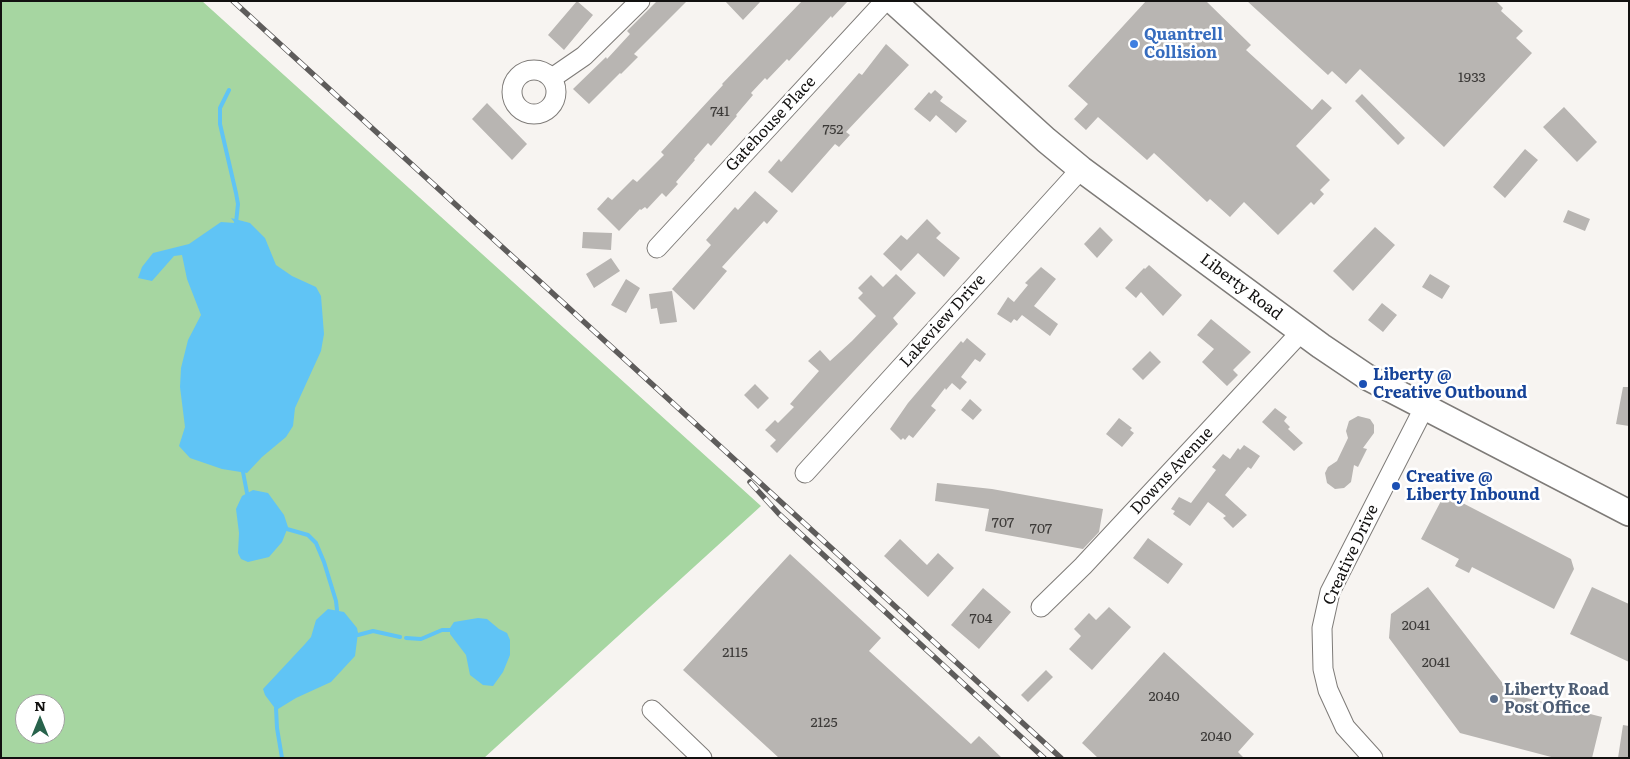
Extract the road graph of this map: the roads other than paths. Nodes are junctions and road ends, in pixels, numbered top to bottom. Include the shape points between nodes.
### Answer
1 (640, 1) edge
2 (884, 1) edge
3 (894, 1) edge
4 (552, 78) dead end
5 (1081, 169) junction
6 (657, 248) dead end
7 (1302, 332) junction
8 (1424, 408) junction
9 (805, 473) dead end
10 (1629, 512) edge
11 (1041, 607) dead end
12 (652, 710) dead end
13 (702, 758) edge
14 (1373, 758) edge

1 - 4 street via 584,56
2 - 6 street, Gatehouse Place
3 - 5 main road, Liberty Road
5 - 7 main road, Liberty Road
5 - 9 street, Lakeview Drive
7 - 8 main road, Liberty Road via 1367,377
7 - 11 street, Downs Avenue
8 - 10 main road, Liberty Road
8 - 14 street, Creative Drive via 1330,592 1322,628 1323,669 1328,690 1345,727
12 - 13 street

